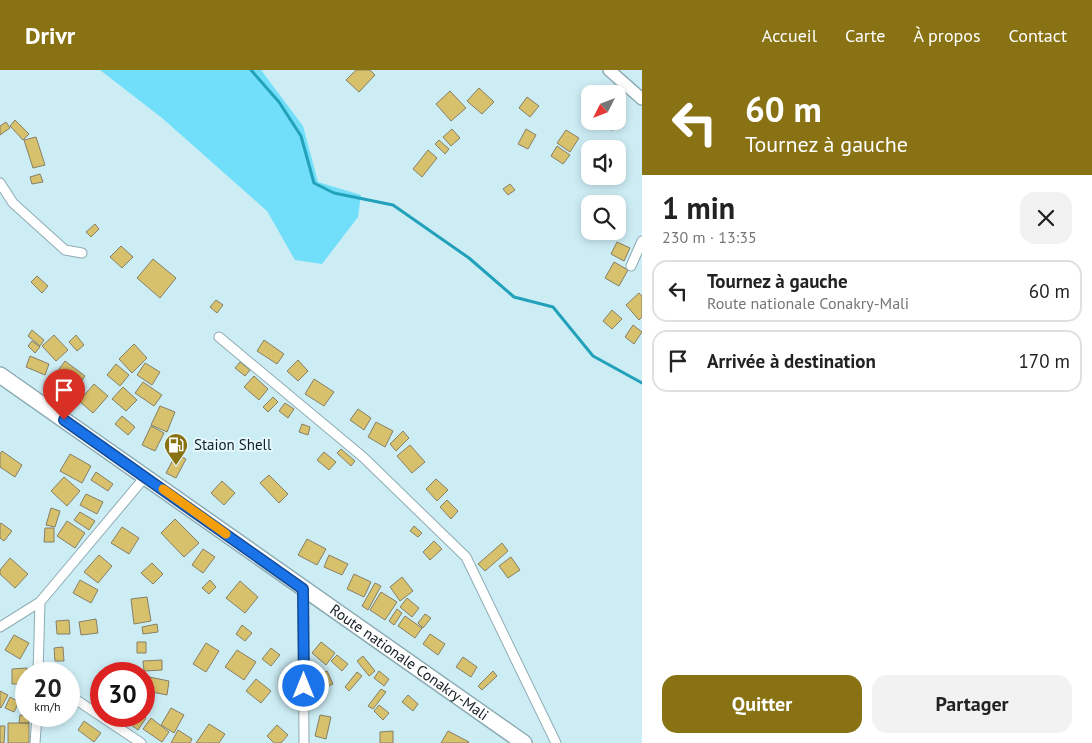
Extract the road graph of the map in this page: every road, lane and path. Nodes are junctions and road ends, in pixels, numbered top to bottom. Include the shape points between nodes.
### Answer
1 (609, 70) edge
2 (642, 99) edge
3 (0, 183) edge
4 (642, 242) edge
5 (82, 253) dead end
6 (632, 266) dead end
7 (219, 337) dead end
8 (0, 375) edge
9 (145, 476) junction
10 (303, 589) junction
11 (40, 602) junction
12 (0, 627) edge
13 (38, 662) edge
14 (80, 703) edge
15 (36, 727) edge
16 (35, 743) edge
17 (141, 743) edge
18 (304, 743) edge
19 (524, 743) edge
20 (556, 743) edge

1 - 2 street
3 - 5 street via 12,203 65,250
4 - 6 street
7 - 20 street via 363,457 466,557
8 - 9 highway, Route nationale Conakry-Mali
9 - 10 highway, Route nationale Conakry-Mali
9 - 11 street
10 - 18 street
10 - 19 highway, Route nationale Conakry-Mali
11 - 12 street
11 - 13 street
14 - 17 street
15 - 16 street

